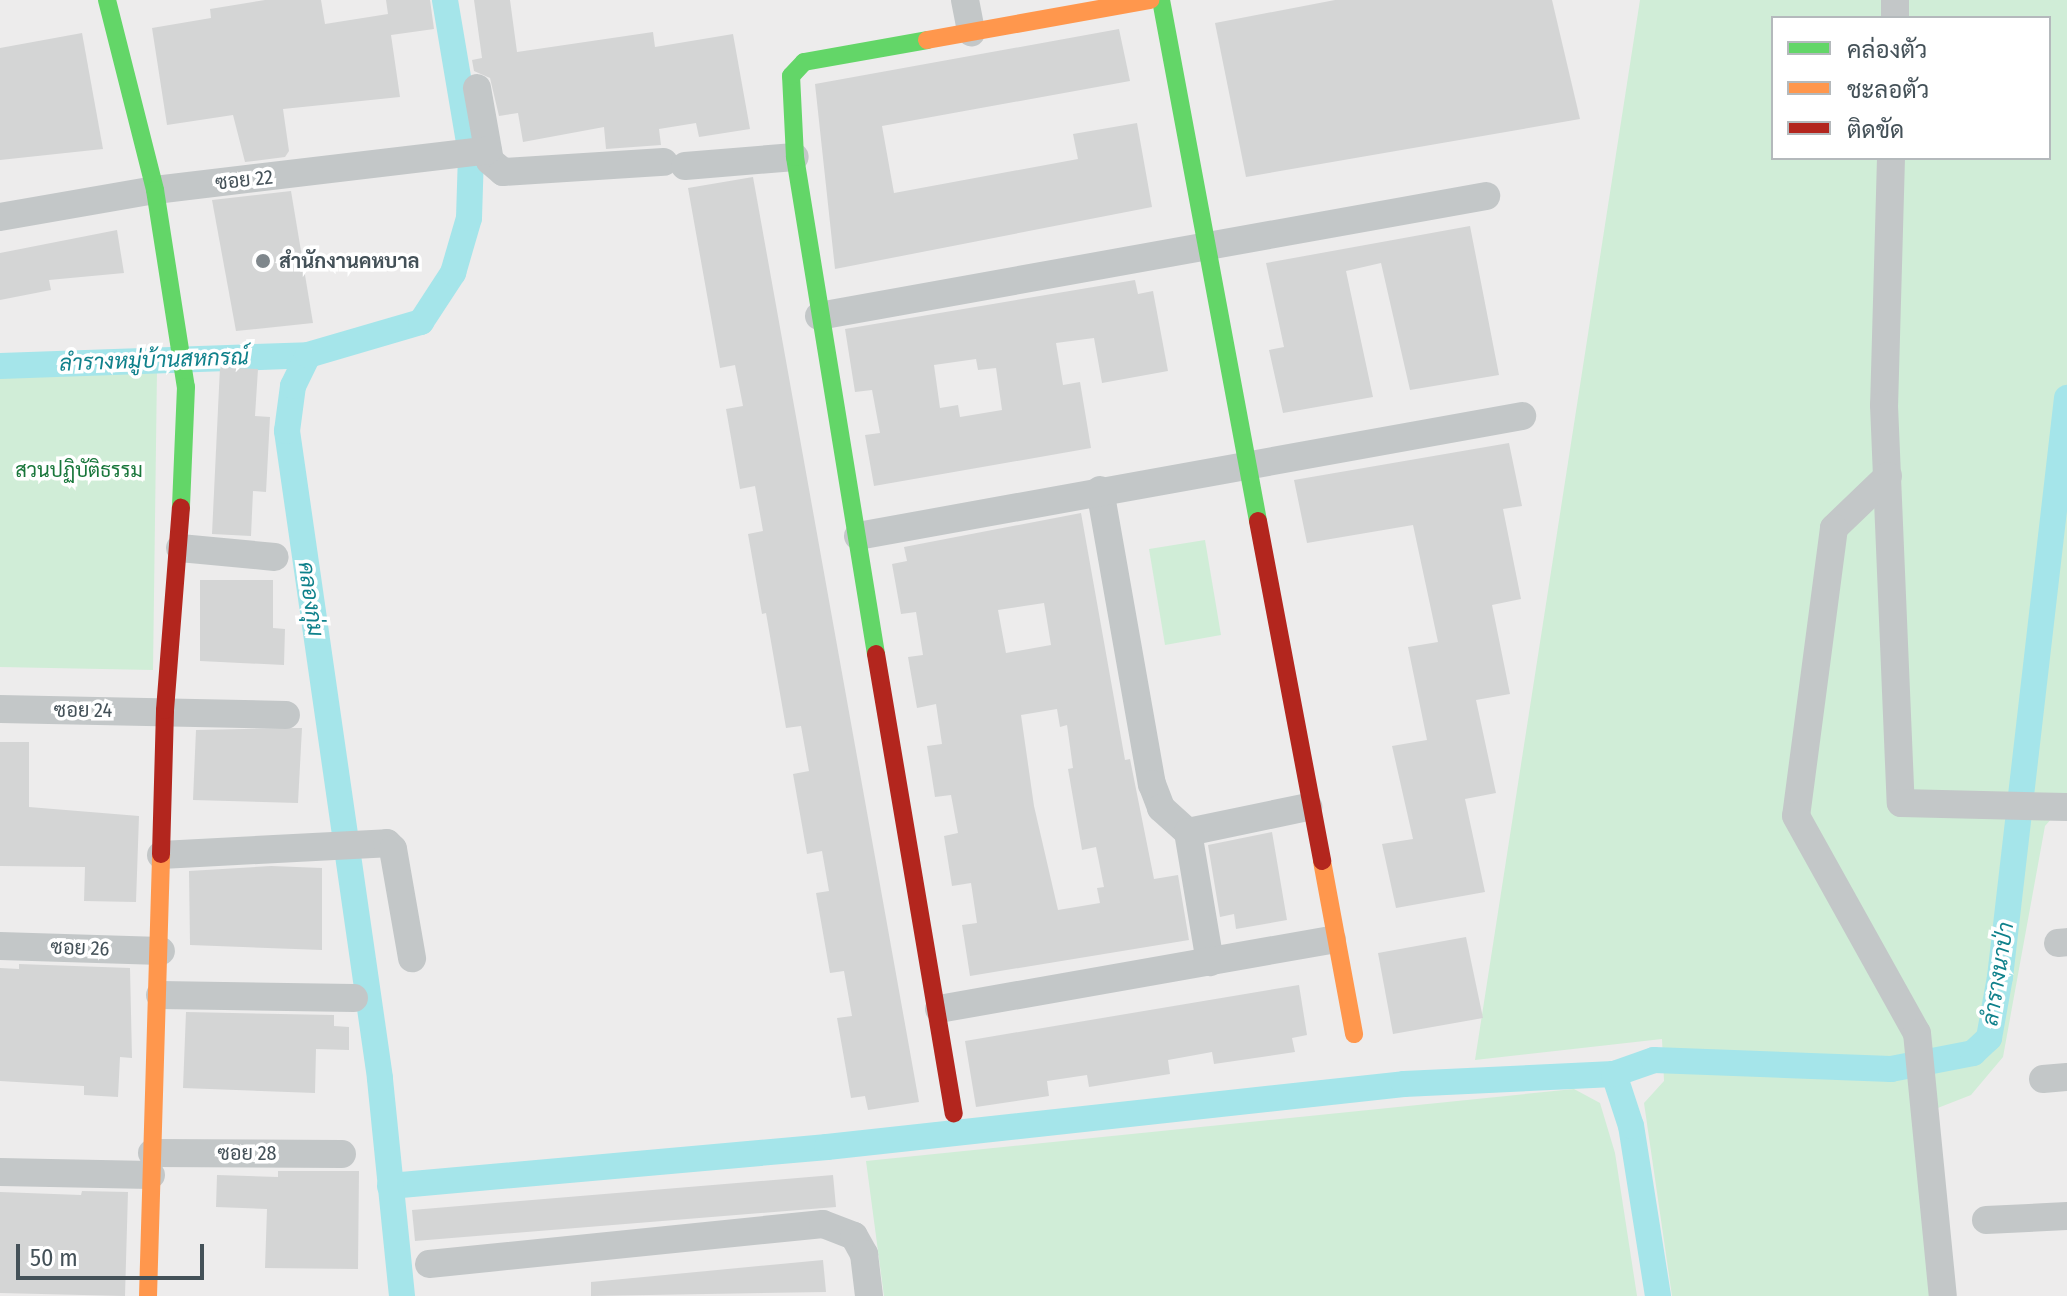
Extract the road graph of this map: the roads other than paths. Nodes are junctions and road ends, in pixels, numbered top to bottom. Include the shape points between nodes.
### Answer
1 (107, 0) edge
2 (965, 0) edge
3 (1150, 0) edge
4 (1161, 0) edge
5 (971, 32) junction
6 (477, 88) dead end
7 (477, 151) junction
8 (795, 157) junction
9 (1891, 160) edge
10 (155, 190) junction
11 (1486, 196) dead end
12 (0, 217) edge
13 (1207, 245) junction
14 (819, 316) junction
15 (1522, 416) dead end
16 (1247, 462) junction
17 (1888, 476) junction
18 (1100, 490) junction
19 (858, 536) junction
20 (180, 548) junction
21 (275, 557) dead end
22 (0, 709) edge
23 (165, 710) junction
24 (286, 715) dead end
25 (1308, 807) junction
26 (2067, 807) edge
27 (1188, 832) junction
28 (161, 855) junction
29 (1332, 940) junction
30 (0, 946) edge
31 (161, 951) junction
32 (412, 958) dead end
33 (1210, 962) junction
34 (160, 995) junction
35 (354, 998) dead end
36 (939, 1009) junction
37 (1354, 1034) dead end
38 (954, 1113) dead end
39 (342, 1154) dead end
40 (152, 1164) junction
41 (0, 1172) edge
42 (2067, 1216) edge
43 (1986, 1220) dead end
44 (429, 1264) dead end
45 (148, 1296) edge
46 (869, 1296) edge
47 (1943, 1296) edge

1 - 10 street
2 - 5 street
3 - 5 street
4 - 13 street
5 - 8 street via 804,62 791,76
6 - 7 street
7 - 8 street via 503,172
7 - 10 street, ซอย 22
8 - 14 street
9 - 17 street via 1884,405
10 - 12 street, ซอย 22
10 - 20 street via 186,387
11 - 13 street
13 - 14 street
13 - 16 street
14 - 19 street
15 - 16 street
16 - 18 street
16 - 25 street
17 - 26 street via 1901,803
17 - 47 street via 1834,528 1796,816 1917,1033
18 - 19 street
18 - 27 street via 1152,784 1161,808
19 - 36 street
20 - 21 street
20 - 23 street
22 - 23 street, ซอย 24
23 - 24 street, ซอย 24
23 - 28 street
25 - 27 street
25 - 29 street
27 - 33 street
28 - 31 street
28 - 32 street via 345,841 391,845
29 - 33 street
29 - 37 street
30 - 31 street, ซอย 26
31 - 34 street
33 - 36 street
34 - 35 street
34 - 40 street
36 - 38 street
39 - 40 street, ซอย 28
40 - 41 street, ซอย 28
40 - 45 street
42 - 43 street
44 - 46 street via 823,1224 854,1236 864,1254

